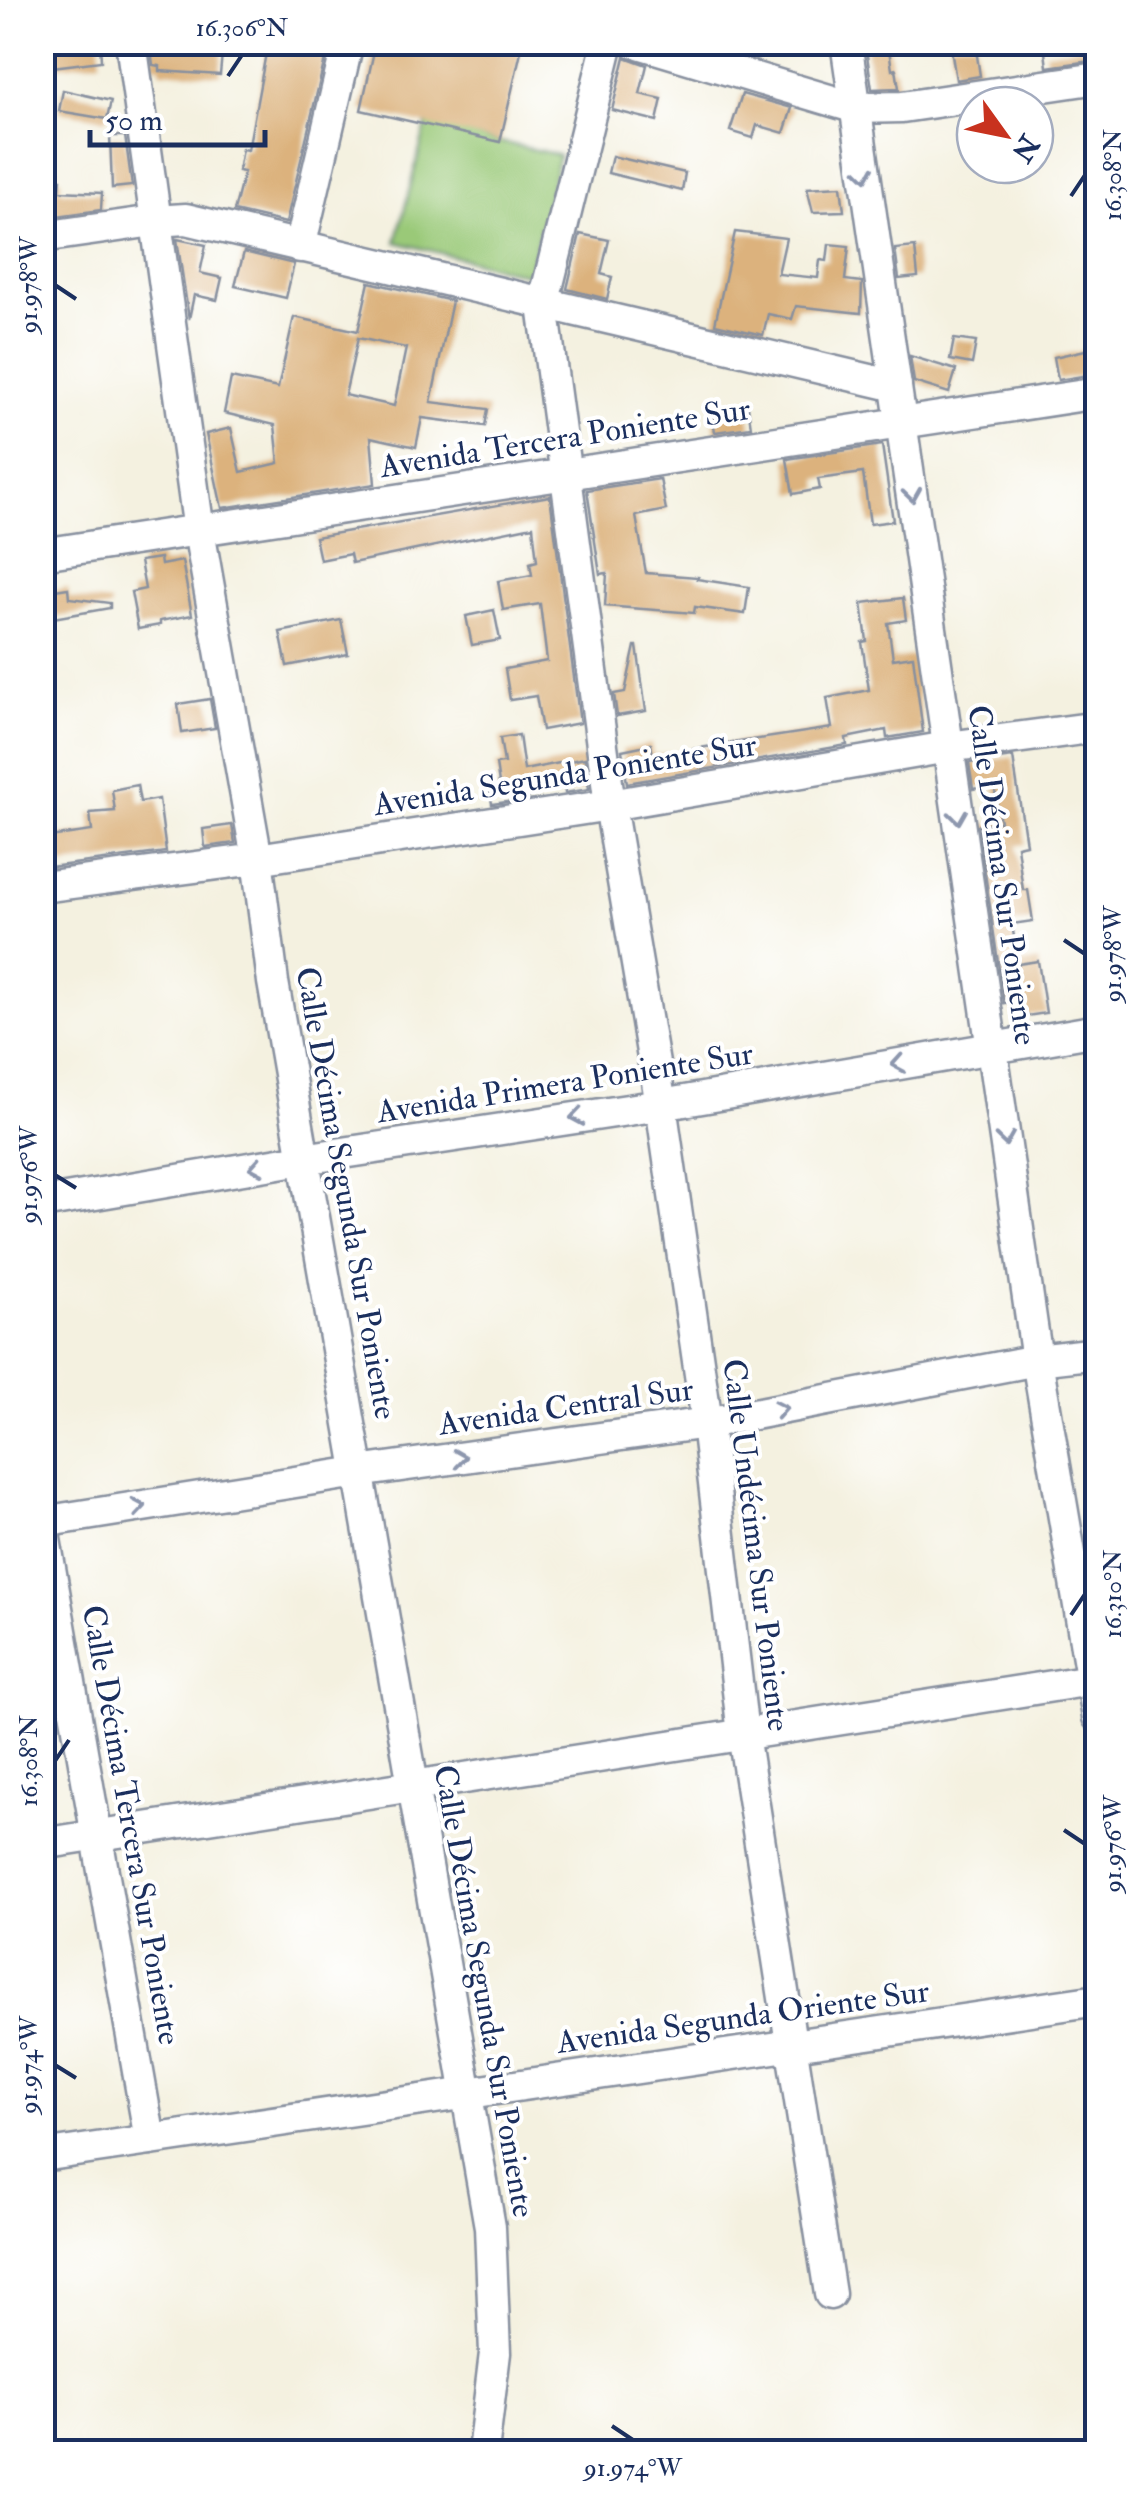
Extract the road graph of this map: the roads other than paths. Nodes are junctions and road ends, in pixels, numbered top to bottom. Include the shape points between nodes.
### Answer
1 (131, 42) edge
2 (348, 42) edge
3 (608, 42) edge
4 (635, 42) edge
5 (846, 42) edge
6 (1098, 78) edge
7 (856, 108) junction
8 (154, 221) junction
9 (42, 237) edge
10 (300, 247) junction
11 (543, 305) junction
12 (896, 386) junction
13 (1098, 393) edge
14 (901, 423) junction
15 (565, 473) junction
16 (198, 531) junction
17 (42, 554) edge
18 (1098, 728) edge
19 (948, 747) junction
20 (610, 805) junction
21 (257, 859) junction
22 (42, 887) edge
23 (1098, 1030) edge
24 (992, 1048) junction
25 (661, 1105) junction
26 (304, 1159) junction
27 (42, 1202) edge
28 (1098, 1353) edge
29 (1036, 1360) junction
30 (707, 1423) junction
31 (358, 1472) junction
32 (42, 1522) edge
33 (1094, 1679) edge
34 (1098, 1717) edge
35 (743, 1734) junction
36 (413, 1786) junction
37 (97, 1836) junction
38 (42, 1844) edge
39 (1098, 2000) edge
40 (791, 2045) junction
41 (467, 2094) junction
42 (150, 2140) junction
43 (42, 2156) edge
44 (830, 2294) dead end
45 (483, 2452) edge

1 - 8 street, Calle Décima Segunda Sur Poniente
2 - 10 street
3 - 11 street
4 - 7 street
5 - 7 street, Calle Décima Sur Poniente
6 - 7 street
7 -> 12 street, Calle Décima Sur Poniente
8 - 9 street
8 - 10 street via 186,220
8 - 16 street, Calle Décima Segunda Sur Poniente
10 - 11 street
11 - 12 street
11 - 15 street, Calle Undécima Sur Poniente
12 - 14 street, Calle Décima Sur Poniente
13 - 14 street, Avenida Tercera Poniente Sur
14 - 15 street, Avenida Tercera Poniente Sur
14 -> 19 street, Calle Décima Sur Poniente
15 - 16 street, Avenida Tercera Poniente Sur
15 - 20 street, Calle Undécima Sur Poniente
16 - 17 street, Avenida Tercera Poniente Sur
16 - 21 street, Calle Décima Segunda Sur Poniente
18 - 19 street, Avenida Segunda Poniente Sur
19 - 20 street, Avenida Segunda Poniente Sur
19 -> 24 street, Calle Décima Sur Poniente
20 - 21 street, Avenida Segunda Poniente Sur
20 - 25 street, Calle Undécima Sur Poniente
21 - 22 street, Avenida Segunda Poniente Sur
21 - 26 street, Calle Décima Segunda Sur Poniente
23 - 24 street, Avenida Primera Poniente Sur
24 -> 25 street, Avenida Primera Poniente Sur
24 -> 29 street, Calle Décima Sur Poniente
25 -> 26 street, Avenida Primera Poniente Sur
25 - 30 street, Calle Undécima Sur Poniente
26 -> 27 street, Avenida Primera Poniente Sur
26 - 31 street, Calle Décima Segunda Sur Poniente
28 - 29 street, Avenida Central Sur
30 -> 29 street, Avenida Central Sur
29 - 33 street, Calle Décima Sur Poniente
31 -> 30 street, Avenida Central Sur
30 - 35 street, Calle Undécima Sur Poniente
32 -> 31 street, Avenida Central Sur
31 - 36 street, Calle Décima Segunda Sur Poniente
32 - 37 street, Calle Décima Tercera Sur Poniente
33 - 34 street, Calle Décima Sur Poniente
33 - 35 street
35 - 36 street
35 - 40 street, Calle Undécima Sur Poniente
36 - 37 street
36 - 41 street, Calle Décima Segunda Sur Poniente
37 - 38 street
37 - 42 street, Calle Décima Tercera Sur Poniente
39 - 40 street, Avenida Segunda Oriente Sur
40 - 41 street, Avenida Segunda Oriente Sur
40 - 44 street, Calle Undécima Sur Poniente
41 - 42 street, Avenida Segunda Oriente Sur
41 - 45 street, Calle Décima Segunda Sur Poniente via 490,2227 495,2353
42 - 43 street, Avenida Segunda Oriente Sur

